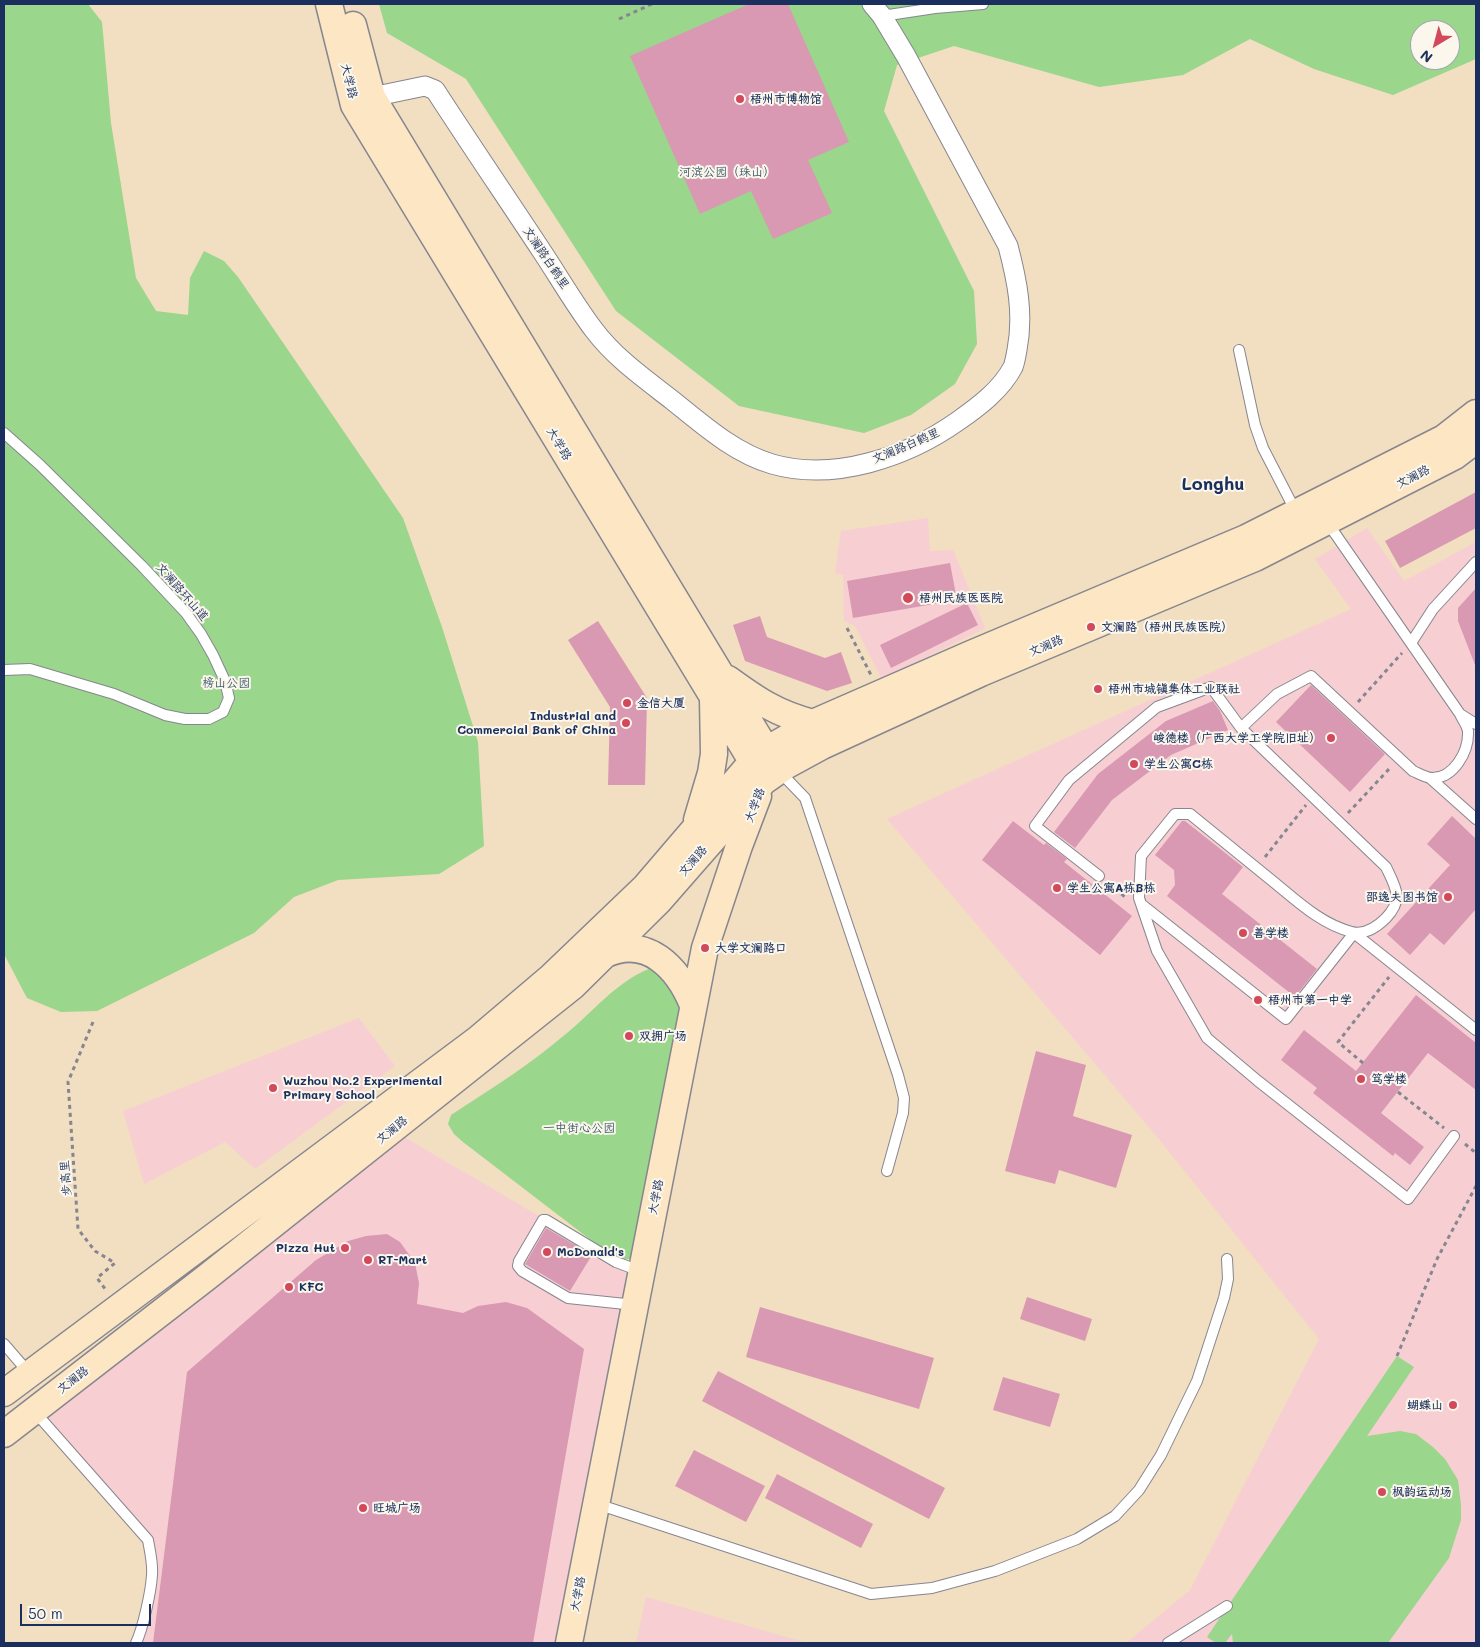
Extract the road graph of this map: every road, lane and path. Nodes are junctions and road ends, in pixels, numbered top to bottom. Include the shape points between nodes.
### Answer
1 (329, 4) edge
2 (348, 4) edge
3 (652, 4) edge
4 (983, 4) edge
5 (877, 10) edge
6 (619, 19) dead end
7 (372, 97) junction
8 (1239, 350) dead end
9 (1476, 413) edge
10 (4, 433) edge
11 (1476, 440) edge
12 (1296, 512) junction
13 (1326, 521) junction
14 (1476, 562) edge
15 (848, 628) dead end
16 (1411, 643) junction
17 (4, 670) edge
18 (717, 686) junction
19 (880, 694) junction
20 (1349, 712) junction
21 (1460, 714) junction
22 (813, 723) junction
23 (1476, 724) edge
24 (1241, 728) junction
25 (1399, 758) junction
26 (765, 766) junction
27 (1430, 778) junction
28 (1312, 797) junction
29 (1476, 819) edge
30 (1339, 822) junction
31 (692, 833) junction
32 (1256, 868) junction
33 (1099, 876) joint
34 (1143, 909) junction
35 (1354, 932) junction
36 (604, 955) junction
37 (1396, 966) junction
38 (693, 1005) junction
39 (94, 1022) dead end
40 (1476, 1030) edge
41 (1363, 1062) dead end
42 (1398, 1092) dead end
43 (1454, 1136) joint
44 (887, 1171) dead end
45 (1476, 1186) edge
46 (1227, 1259) dead end
47 (641, 1272) junction
48 (635, 1305) junction
49 (118, 1306) junction
50 (4, 1344) edge
51 (1397, 1356) dead end
52 (29, 1373) junction
53 (4, 1393) edge
54 (34, 1410) junction
55 (4, 1434) edge
56 (596, 1503) junction
57 (1227, 1606) dead end
58 (136, 1643) edge
59 (569, 1643) edge
60 (1168, 1643) edge

1 - 18 main road, 大学路 via 354,104
2 - 7 main road, 大学路
3 - 6 path
4 - 5 lane
5 - 7 street, 文澜路白鹤里 via 906,56 1008,246 1020,309 1014,366 997,389 946,430 862,465 826,470 771,464 744,452 710,430 634,370 595,331 435,90 426,86
7 - 18 main road, 大学路
8 - 12 lane via 1263,448
9 - 12 main road, 文澜路 via 1444,438
10 - 17 lane, 文澜路环山道 via 47,472 186,613 213,655 225,680 229,698 223,712 209,719 184,719 30,669
11 - 13 main road, 文澜路 via 1455,456
12 - 19 main road, 文澜路 via 1246,538
13 - 16 lane
13 - 26 main road, 文澜路 via 1255,558 972,677 822,746
14 - 16 lane via 1433,609
15 - 19 path
16 - 20 path
16 - 21 lane
18 - 22 main road via 792,718
18 - 26 main road, 大学路
18 - 31 main road via 711,773
19 - 22 main road, 文澜路
20 - 24 lane via 1311,676 1277,694
20 - 25 lane
21 - 23 lane
21 - 27 lane via 1468,729 1467,747 1457,765 1441,776
22 - 26 main road, 文澜路
24 - 28 lane
24 - 33 lane via 1211,688 1157,707 1069,780 1035,826
25 - 27 lane via 1413,771
25 - 30 path
26 - 31 main road, 文澜路
26 - 36 main road, 文澜路 via 659,901
26 - 38 main road, 大学路 via 705,948
26 - 44 lane via 805,798 900,1083 904,1113
27 - 29 lane
28 - 30 lane
28 - 32 path
30 - 35 lane via 1386,867 1398,890 1394,909 1380,924 1367,932
31 - 49 main road, 文澜路 via 645,887 551,978 478,1038
32 - 34 lane via 1190,814 1175,814 1141,856 1139,898
32 - 35 lane via 1321,920
33 - 34 path
34 - 35 lane via 1286,1019
34 - 43 lane via 1157,951 1207,1038 1408,1199
35 - 37 lane
36 - 38 main road via 626,948 637,948 650,954 676,974
36 - 54 main road, 文澜路 via 573,986
37 - 40 lane
37 - 41 path via 1338,1042
38 - 47 main road, 大学路
39 - 49 path, 步高里 via 68,1082 78,1229 95,1251 114,1263 97,1278
42 - 43 path
45 - 51 path via 1437,1259
46 - 56 lane via 1228,1279 1224,1298 1197,1381 1161,1455 1139,1490 1115,1516 1078,1539 995,1570 932,1588 871,1594
47 - 48 main road, 大学路
47 - 48 lane via 616,1262 546,1220 543,1220 518,1266 568,1298
48 - 56 main road, 大学路
49 - 52 main road, 文澜路
50 - 52 lane
52 - 53 main road, 文澜路
54 - 55 main road, 文澜路
54 - 58 lane via 148,1540 152,1576
56 - 59 main road, 大学路
57 - 60 lane

